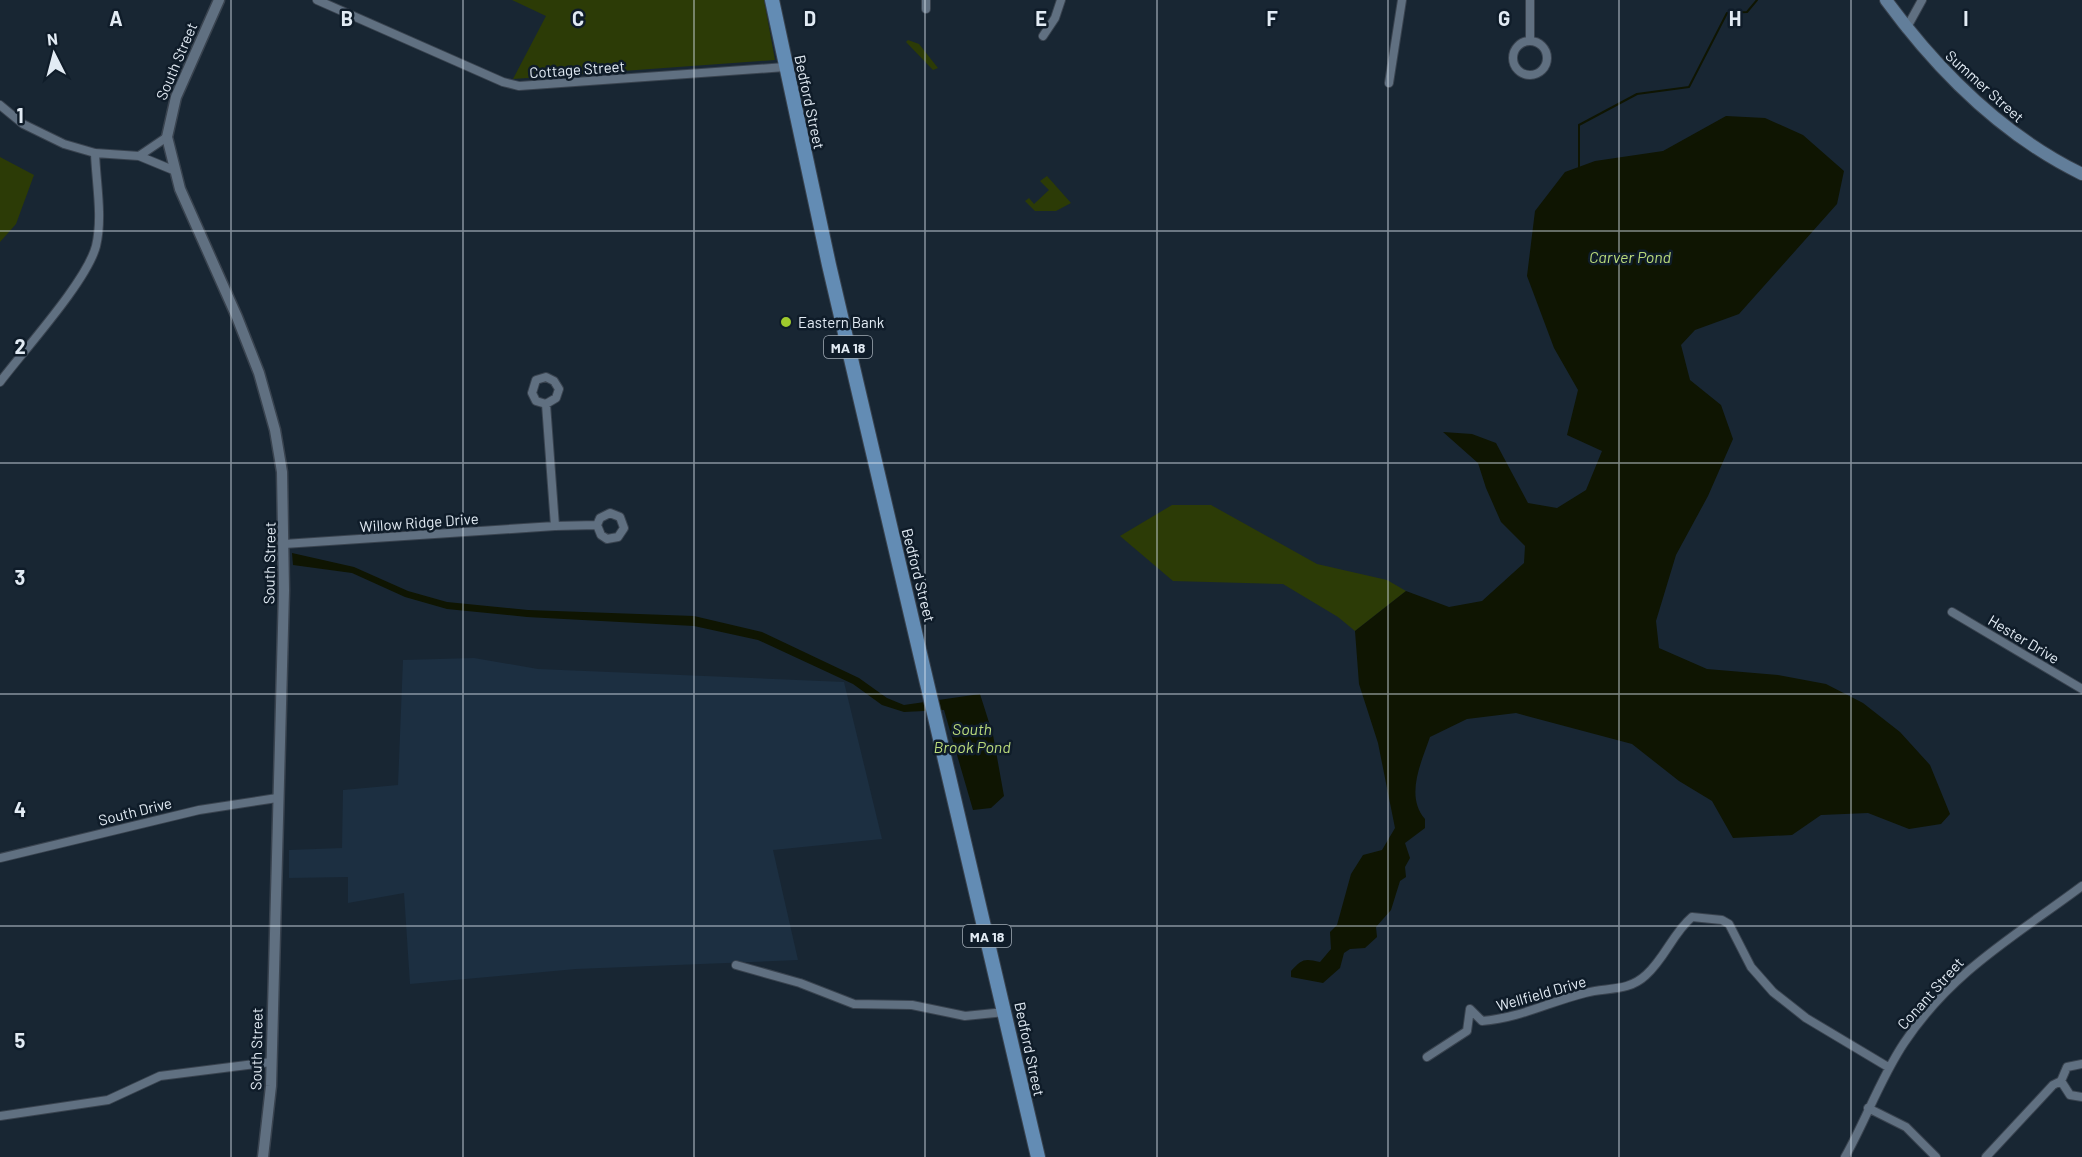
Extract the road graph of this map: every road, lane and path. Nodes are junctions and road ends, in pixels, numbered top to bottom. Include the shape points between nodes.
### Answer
1 (219, 0) edge
2 (317, 0) edge
3 (772, 0) edge
4 (1061, 0) edge
5 (1402, 0) edge
6 (1530, 0) edge
7 (1886, 0) edge
8 (1922, 0) edge
9 (1906, 29) junction
10 (1043, 36) dead end
11 (1530, 41) junction
12 (785, 67) junction
13 (1389, 83) dead end
14 (0, 105) edge
15 (167, 137) junction
16 (95, 153) junction
17 (139, 156) junction
18 (173, 170) junction
19 (2082, 174) edge
20 (0, 382) edge
21 (546, 404) dead end
22 (597, 525) dead end
23 (555, 526) junction
24 (284, 544) junction
25 (1952, 612) dead end
26 (2082, 689) edge
27 (277, 798) junction
28 (0, 858) edge
29 (2082, 886) edge
30 (736, 965) dead end
31 (1005, 1012) junction
32 (1427, 1057) dead end
33 (271, 1062) junction
34 (2082, 1064) edge
35 (1888, 1067) junction
36 (2061, 1081) junction
37 (2082, 1097) edge
38 (1868, 1108) junction
39 (0, 1116) edge
40 (263, 1157) edge
41 (1038, 1157) edge
42 (1845, 1157) edge
43 (1936, 1157) edge
44 (1986, 1157) edge

1 - 15 street, South Street via 176,97
2 - 12 street, Cottage Street via 519,86
3 - 12 main road, Bedford Street / MA 18
4 - 10 street
5 - 13 street
6 - 11 street
7 - 9 main road, Summer Street
8 - 9 street
9 - 19 main road, Summer Street via 1953,80 2016,135
11 - 11 street via 1541,45 1548,58 1544,69 1530,75 1516,68 1513,56 1519,45
12 - 31 main road, Bedford Street / MA 18
14 - 16 street via 33,129
15 - 17 street
15 - 18 street, South Street
16 - 17 street
16 - 20 street via 98,234 93,256
17 - 18 street
18 - 24 street, South Street via 245,336 264,392 282,472
21 - 23 street
22 - 23 street, Willow Ridge Drive
23 - 24 street, Willow Ridge Drive
24 - 27 street, South Street
25 - 26 street, Hester Drive
27 - 28 street, South Drive via 199,810
27 - 33 street, South Street
29 - 35 street, Conant Street via 1970,967 1921,1020
30 - 31 street via 854,1004 912,1005 965,1016
31 - 41 main road, Bedford Street / MA 18
32 - 35 street, Wellfield Drive via 1467,1031 1470,1009 1482,1022 1509,1019 1586,992 1621,989 1632,984 1646,975 1692,917 1729,924 1751,967 1773,992 1806,1018
33 - 39 street via 160,1076 108,1100
33 - 40 street, South Street
34 - 36 street via 2067,1067
35 - 38 street, Conant Street
36 - 37 street via 2066,1092
36 - 44 street
38 - 42 street, Conant Street
38 - 43 street via 1906,1127

